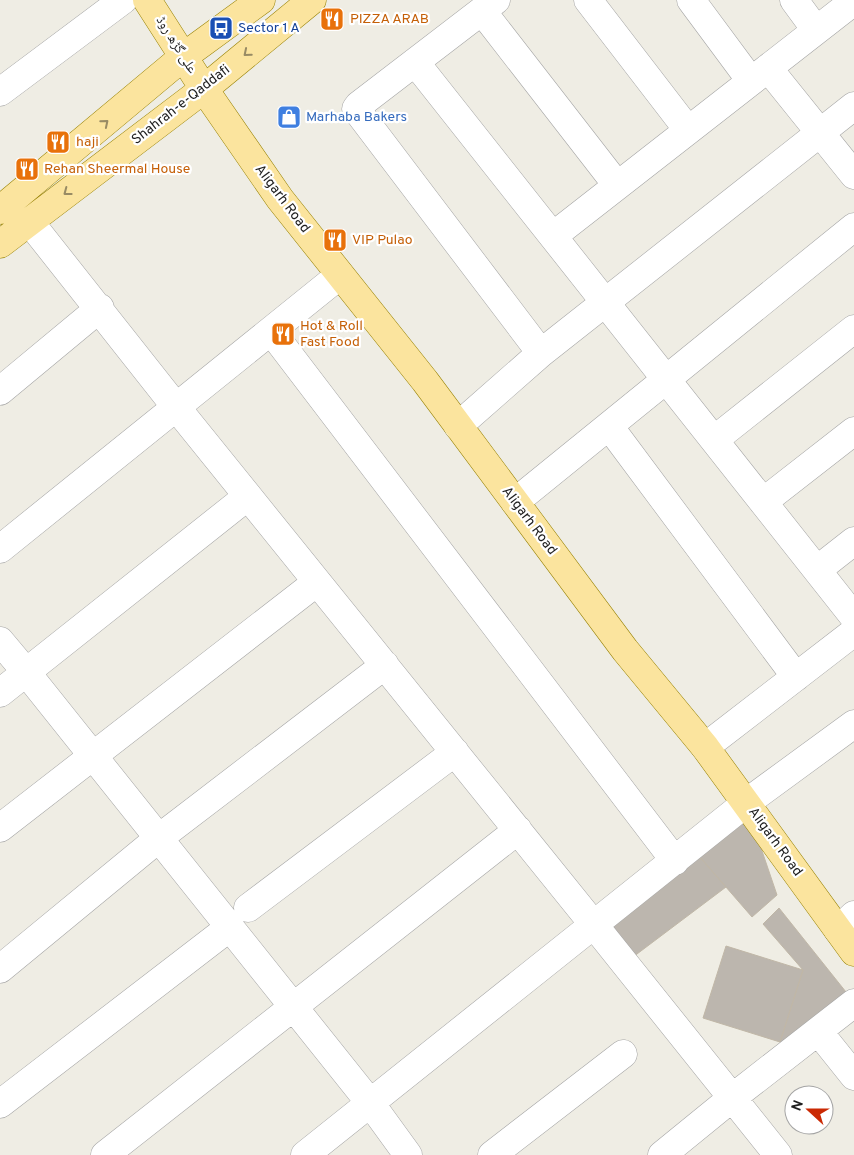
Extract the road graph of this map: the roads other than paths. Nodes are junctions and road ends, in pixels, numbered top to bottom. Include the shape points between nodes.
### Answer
1 (123, 0) edge
2 (148, 0) edge
3 (262, 0) edge
4 (312, 0) edge
5 (588, 0) edge
6 (690, 0) edge
7 (794, 0) edge
8 (854, 1) edge
9 (489, 5) edge
10 (816, 30) junction
11 (183, 57) junction
12 (415, 62) junction
13 (760, 75) junction
14 (204, 89) junction
15 (0, 92) edge
16 (854, 106) edge
17 (688, 130) junction
18 (820, 133) junction
19 (854, 175) edge
20 (617, 186) junction
21 (0, 210) edge
22 (30, 221) junction
23 (854, 227) edge
24 (552, 236) junction
25 (0, 244) edge
26 (340, 275) junction
27 (605, 303) junction
28 (100, 308) junction
29 (854, 329) edge
30 (271, 331) junction
31 (542, 353) junction
32 (666, 379) junction
33 (0, 391) edge
34 (176, 407) junction
35 (458, 426) junction
36 (608, 426) junction
37 (854, 431) edge
38 (714, 440) junction
39 (248, 496) junction
40 (515, 502) junction
41 (764, 502) junction
42 (854, 541) edge
43 (0, 549) edge
44 (817, 570) junction
45 (317, 582) junction
46 (854, 617) edge
47 (854, 632) edge
48 (0, 641) edge
49 (385, 665) junction
50 (26, 672) junction
51 (796, 677) junction
52 (0, 693) edge
53 (854, 724) edge
54 (705, 747) junction
55 (454, 752) junction
56 (92, 755) junction
57 (746, 803) junction
58 (0, 828) edge
59 (518, 830) junction
60 (159, 838) junction
61 (676, 861) junction
62 (239, 918) junction
63 (846, 922) edge
64 (594, 925) junction
65 (854, 952) edge
66 (0, 969) edge
67 (854, 1003) edge
68 (293, 1006) junction
69 (818, 1031) junction
70 (623, 1054) dead end
71 (854, 1076) edge
72 (732, 1098) junction
73 (0, 1104) edge
74 (371, 1104) junction
75 (104, 1155) edge
76 (305, 1155) edge
77 (408, 1155) edge
78 (492, 1155) edge
79 (662, 1155) edge
80 (778, 1155) edge

1 - 15 street
2 - 11 main road, علی گڑھ روڈ
3 - 11 main road
4 -> 14 main road, Shahrah-e-Qaddafi
5 - 17 street
6 - 13 street
7 - 10 street
8 - 10 street
9 - 12 street
9 - 20 street
10 - 13 street
11 - 14 main road, علی گڑھ روڈ
21 -> 11 main road
12 - 24 street
12 - 31 street via 359,106 356,109 358,114
13 - 17 street
13 - 18 street
14 -> 22 main road, Shahrah-e-Qaddafi
14 - 26 main road, Aligarh Road via 280,199
16 - 18 street
17 - 20 street
18 - 19 street
18 - 27 street
20 - 24 street
22 - 25 main road, Shahrah-e-Qaddafi
22 - 28 street
23 - 32 street
24 - 27 street
26 - 30 street
26 - 35 main road, Aligarh Road
27 - 31 street
27 - 32 street
28 - 33 street
28 - 34 street
29 - 38 street
30 - 34 street
30 - 61 street
31 - 35 street
32 - 36 street
32 - 38 street
34 - 39 street
34 - 43 street
35 - 40 main road, Aligarh Road
36 - 40 street
36 - 51 street
37 - 41 street
38 - 41 street
39 - 45 street
39 - 50 street
40 - 54 main road, Aligarh Road via 625,650
41 - 44 street
42 - 44 street
44 - 46 street
45 - 49 street
45 - 56 street
47 - 51 street
48 - 50 street
49 - 55 street
49 - 60 street
50 - 52 street
50 - 56 street
51 - 54 street
53 - 57 street
54 - 57 main road, Aligarh Road
55 - 59 street
55 - 62 street
56 - 58 street
56 - 60 street
57 - 61 street
57 - 63 main road, Aligarh Road
59 - 64 street
59 - 68 street
60 - 62 street
60 - 66 street
61 - 64 street
62 - 68 street
62 - 73 street
63 - 65 main road, Aligarh Road
64 - 72 street
64 - 74 street
67 - 69 street
68 - 74 street
68 - 75 street
69 - 71 street
69 - 72 street
70 - 78 street
72 - 79 street
72 - 80 street
74 - 76 street
74 - 77 street

